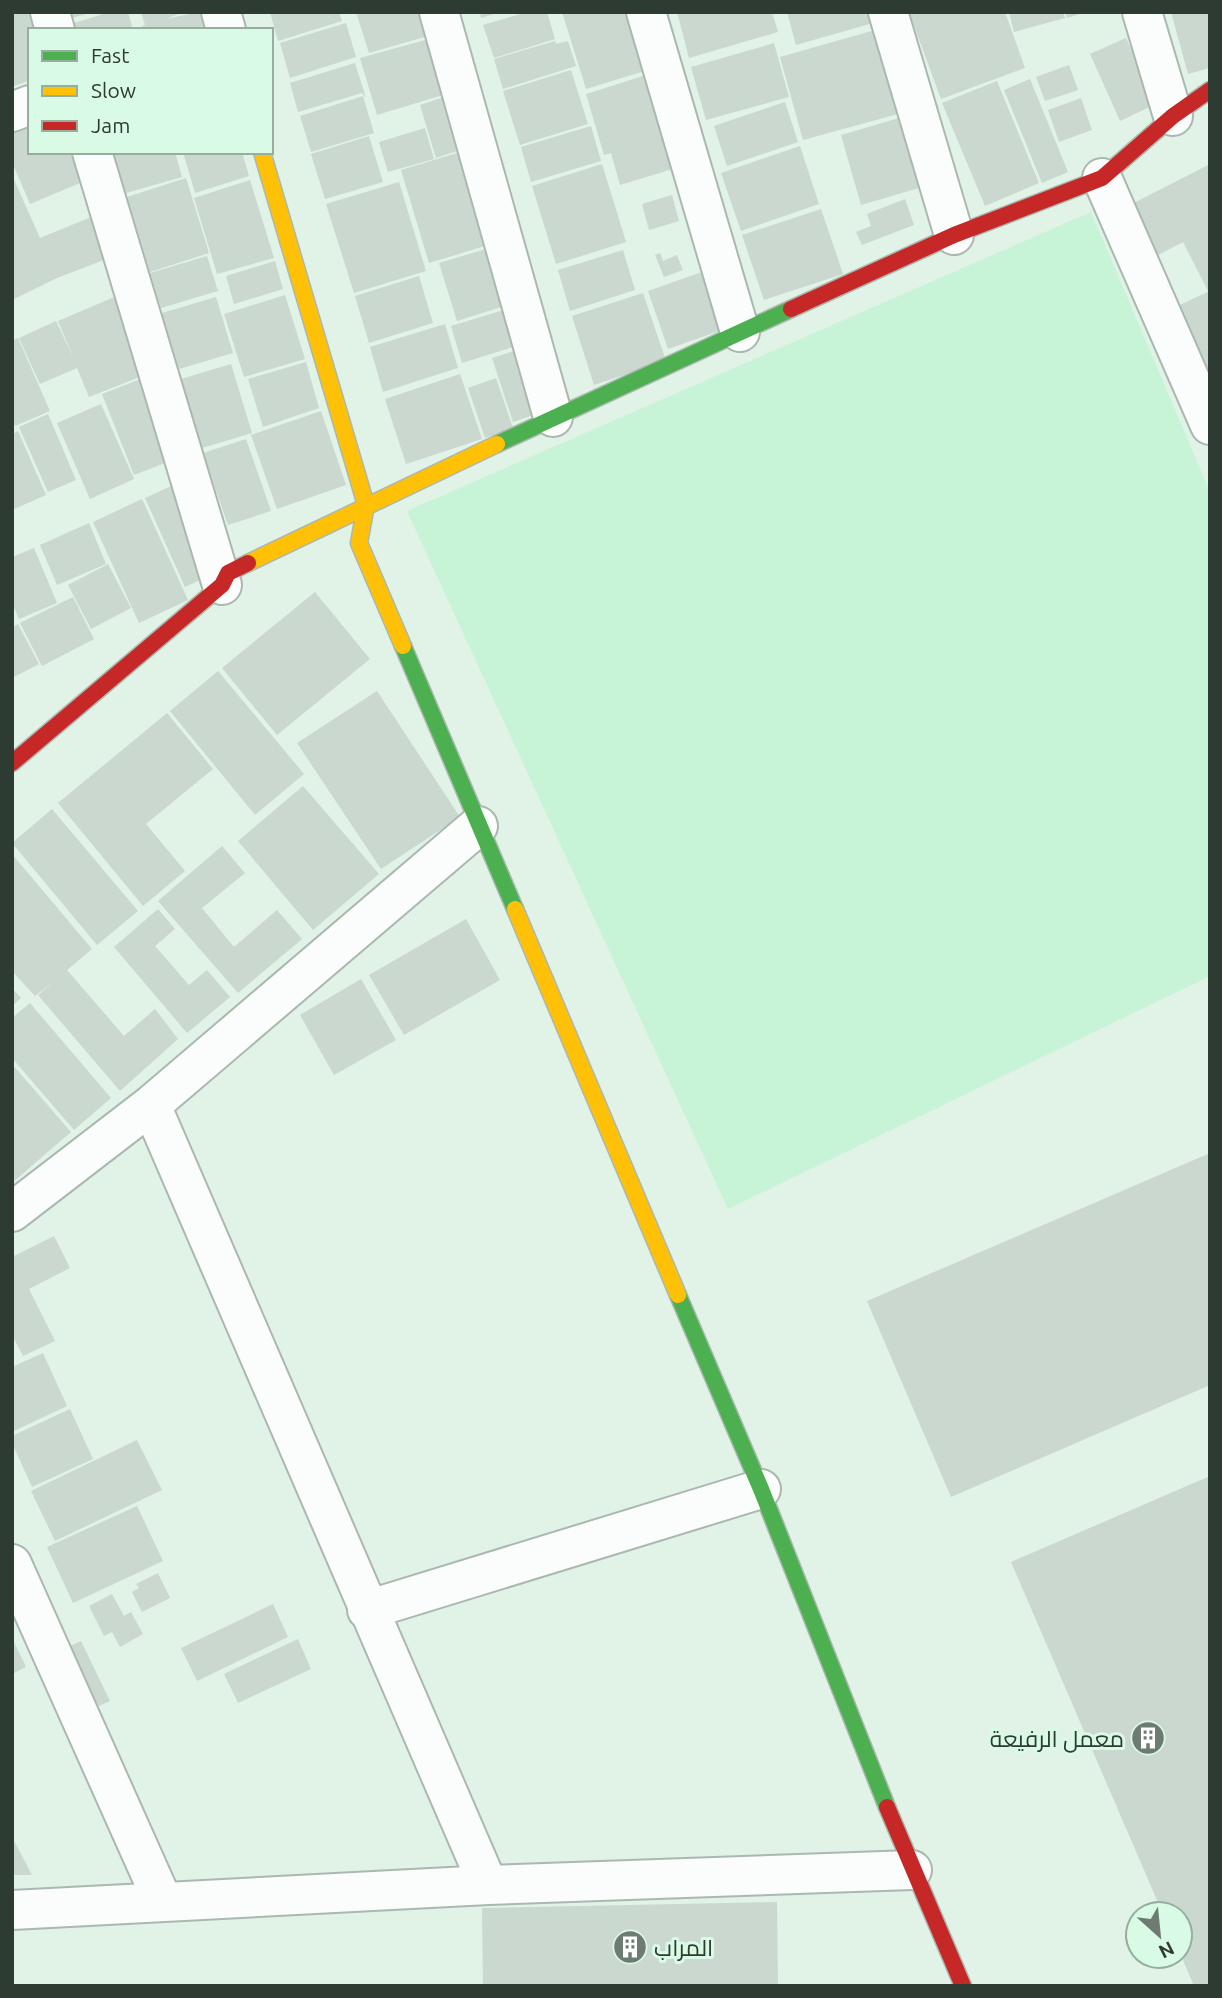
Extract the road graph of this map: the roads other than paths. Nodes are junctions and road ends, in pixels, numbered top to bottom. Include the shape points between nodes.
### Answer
1 (439, 12) edge
2 (646, 12) edge
3 (888, 12) edge
4 (1142, 12) edge
5 (1210, 90) edge
6 (1173, 116) junction
7 (93, 154) edge
8 (263, 154) edge
9 (1102, 178) junction
10 (954, 235) junction
11 (740, 332) junction
12 (553, 417) junction
13 (1210, 425) edge
14 (366, 505) junction
15 (222, 585) junction
16 (12, 762) edge
17 (478, 826) junction
18 (151, 1105) junction
19 (12, 1212) edge
20 (761, 1489) junction
21 (12, 1564) edge
22 (367, 1610) junction
23 (912, 1870) junction
24 (488, 1885) junction
25 (163, 1902) junction
26 (12, 1910) edge
27 (963, 1986) edge

1 - 12 street
2 - 11 street
3 - 10 street
4 - 6 street
5 - 6 street
6 - 9 street
7 - 15 street
8 - 14 street
9 - 10 street
9 - 13 street
10 - 11 street
11 - 12 street
12 - 14 street
14 - 15 street via 228,573
14 - 17 street via 359,543
15 - 16 street
17 - 18 street
17 - 20 street
18 - 19 street
18 - 22 street
20 - 22 street
20 - 23 street
21 - 25 street
22 - 24 street
23 - 24 street
23 - 27 street
24 - 25 street
25 - 26 street

